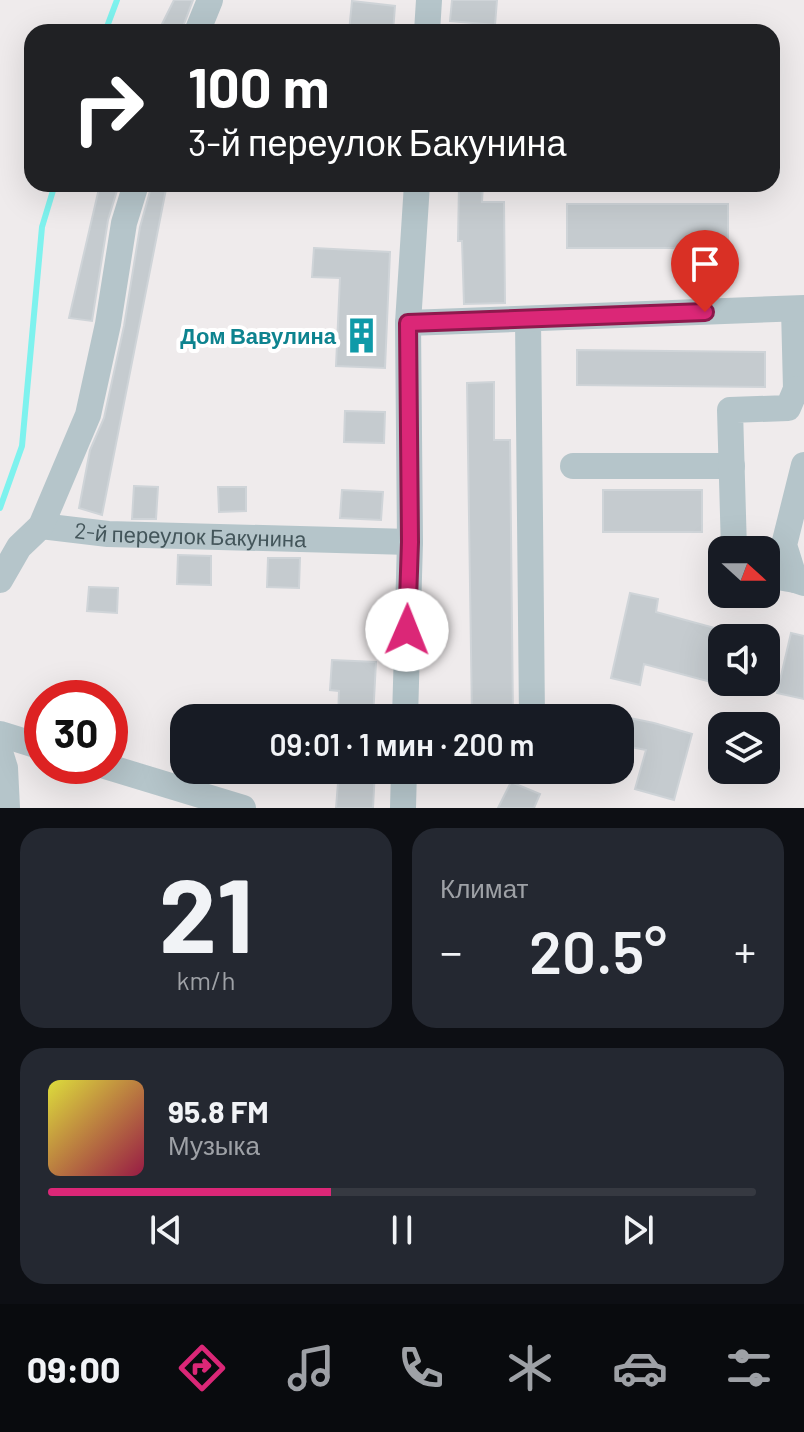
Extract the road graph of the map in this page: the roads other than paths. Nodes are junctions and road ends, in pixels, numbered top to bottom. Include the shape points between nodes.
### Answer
1 (210, 0) edge
2 (429, 0) edge
3 (200, 24) edge
4 (428, 24) edge
5 (134, 192) edge
6 (416, 192) edge
7 (799, 309) edge
8 (528, 319) junction
9 (408, 323) junction
10 (800, 390) edge
11 (804, 465) edge
12 (573, 466) dead end
13 (732, 466) junction
14 (41, 526) junction
15 (734, 536) edge
16 (410, 542) junction
17 (780, 578) edge
18 (0, 580) edge
19 (800, 582) edge
20 (405, 704) edge
21 (532, 704) edge
22 (0, 734) edge
23 (24, 741) edge
24 (0, 752) edge
25 (128, 773) edge
26 (404, 784) edge
27 (7, 808) edge
28 (243, 808) edge
29 (403, 808) edge

1 - 3 street
2 - 4 street
5 - 14 street via 88,415
6 - 9 street
7 - 8 street
7 - 10 street
8 - 9 street
8 - 21 street
9 - 16 street
10 - 13 street via 788,408 730,410
11 - 19 street via 784,545
12 - 13 street
13 - 15 street
14 - 16 street, 2-й переулок Бакунина via 108,534
14 - 18 street via 19,547
16 - 20 street
17 - 19 street
22 - 23 street
24 - 27 street
25 - 28 street
26 - 29 street

